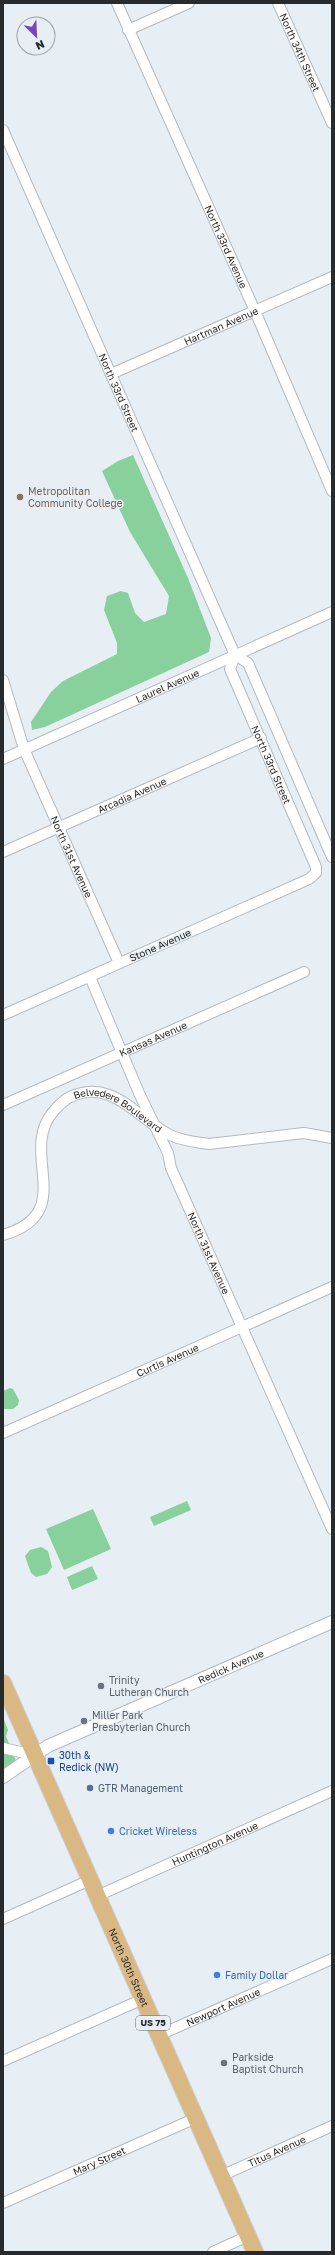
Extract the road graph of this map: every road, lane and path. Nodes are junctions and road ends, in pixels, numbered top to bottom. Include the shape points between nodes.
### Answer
1 (116, 3) edge
2 (189, 3) edge
3 (278, 3) edge
4 (128, 30) junction
5 (332, 123) edge
6 (3, 130) edge
7 (332, 277) edge
8 (255, 311) junction
9 (111, 374) junction
10 (332, 491) edge
11 (332, 612) edge
12 (235, 655) junction
13 (3, 680) edge
14 (260, 738) junction
15 (24, 749) junction
16 (3, 759) edge
17 (59, 827) junction
18 (3, 852) edge
19 (332, 857) edge
20 (316, 873) joint
21 (120, 963) junction
22 (304, 972) dead end
23 (90, 977) junction
24 (3, 1015) edge
25 (123, 1052) junction
26 (3, 1105) edge
27 (153, 1123) junction
28 (332, 1138) edge
29 (3, 1235) edge
30 (332, 1287) edge
31 (242, 1327) junction
32 (3, 1433) edge
33 (332, 1529) edge
34 (332, 1622) edge
35 (3, 1683) edge
36 (3, 1748) edge
37 (34, 1755) junction
38 (3, 1777) edge
39 (332, 1791) edge
40 (90, 1880) junction
41 (97, 1896) junction
42 (3, 1919) edge
43 (332, 1959) edge
44 (143, 1999) junction
45 (159, 2036) junction
46 (3, 2061) edge
47 (196, 2118) junction
48 (332, 2126) edge
49 (221, 2176) junction
50 (3, 2203) edge
51 (248, 2236) junction
52 (213, 2252) edge
53 (255, 2252) edge

1 - 4 street, North 33rd Avenue
2 - 4 street
3 - 5 street, North 34th Street
4 - 8 street, North 33rd Avenue
6 - 9 street, North 33rd Street
7 - 8 street, Hartman Avenue
8 - 9 street, Hartman Avenue
8 - 10 street, North 33rd Avenue
9 - 12 street, North 33rd Street
11 - 12 street, Laurel Avenue
12 - 14 street, North 33rd Street via 230,669
12 - 15 street, Laurel Avenue
12 - 19 street, North 33rd Street via 248,663
13 - 15 street, North 31st Avenue
14 - 17 street, Arcadia Avenue
14 - 20 street, North 33rd Street via 314,862
15 - 16 street, Laurel Avenue
15 - 17 street, North 31st Avenue
17 - 18 street, Arcadia Avenue
17 - 21 street, North 31st Avenue
20 - 21 street, Stone Avenue via 309,879
21 - 23 street, Stone Avenue
22 - 25 street, Kansas Avenue
23 - 24 street, Stone Avenue
23 - 25 street, North 31st Avenue
25 - 26 street, Kansas Avenue
25 - 27 street, North 31st Avenue
27 - 28 street, Belvedere Boulevard via 177,1138 209,1144 304,1133
27 - 29 street, Belvedere Boulevard via 125,1103 102,1093 81,1093 66,1099 50,1116 43,1131 41,1152 45,1185 41,1206 25,1226
27 - 31 street, North 31st Avenue
30 - 31 street, Curtis Avenue
31 - 32 street, Curtis Avenue
31 - 33 street, North 31st Avenue
34 - 37 street, Redick Avenue via 48,1746
35 - 37 highway, North 30th Street / US 75
36 - 37 street
37 - 38 street, Redick Avenue
37 - 40 highway, North 30th Street / US 75
39 - 41 street, Huntington Avenue
40 - 41 highway, North 30th Street / US 75
40 - 42 street
41 - 44 highway, North 30th Street / US 75
43 - 45 street, Newport Avenue
44 - 45 highway, North 30th Street / US 75
44 - 46 street
45 - 47 highway, North 30th Street / US 75
47 - 49 highway, North 30th Street / US 75
47 - 50 street, Mary Street
48 - 49 street, Titus Avenue
49 - 51 highway, North 30th Street / US 75
51 - 52 street
51 - 53 highway, North 30th Street / US 75

